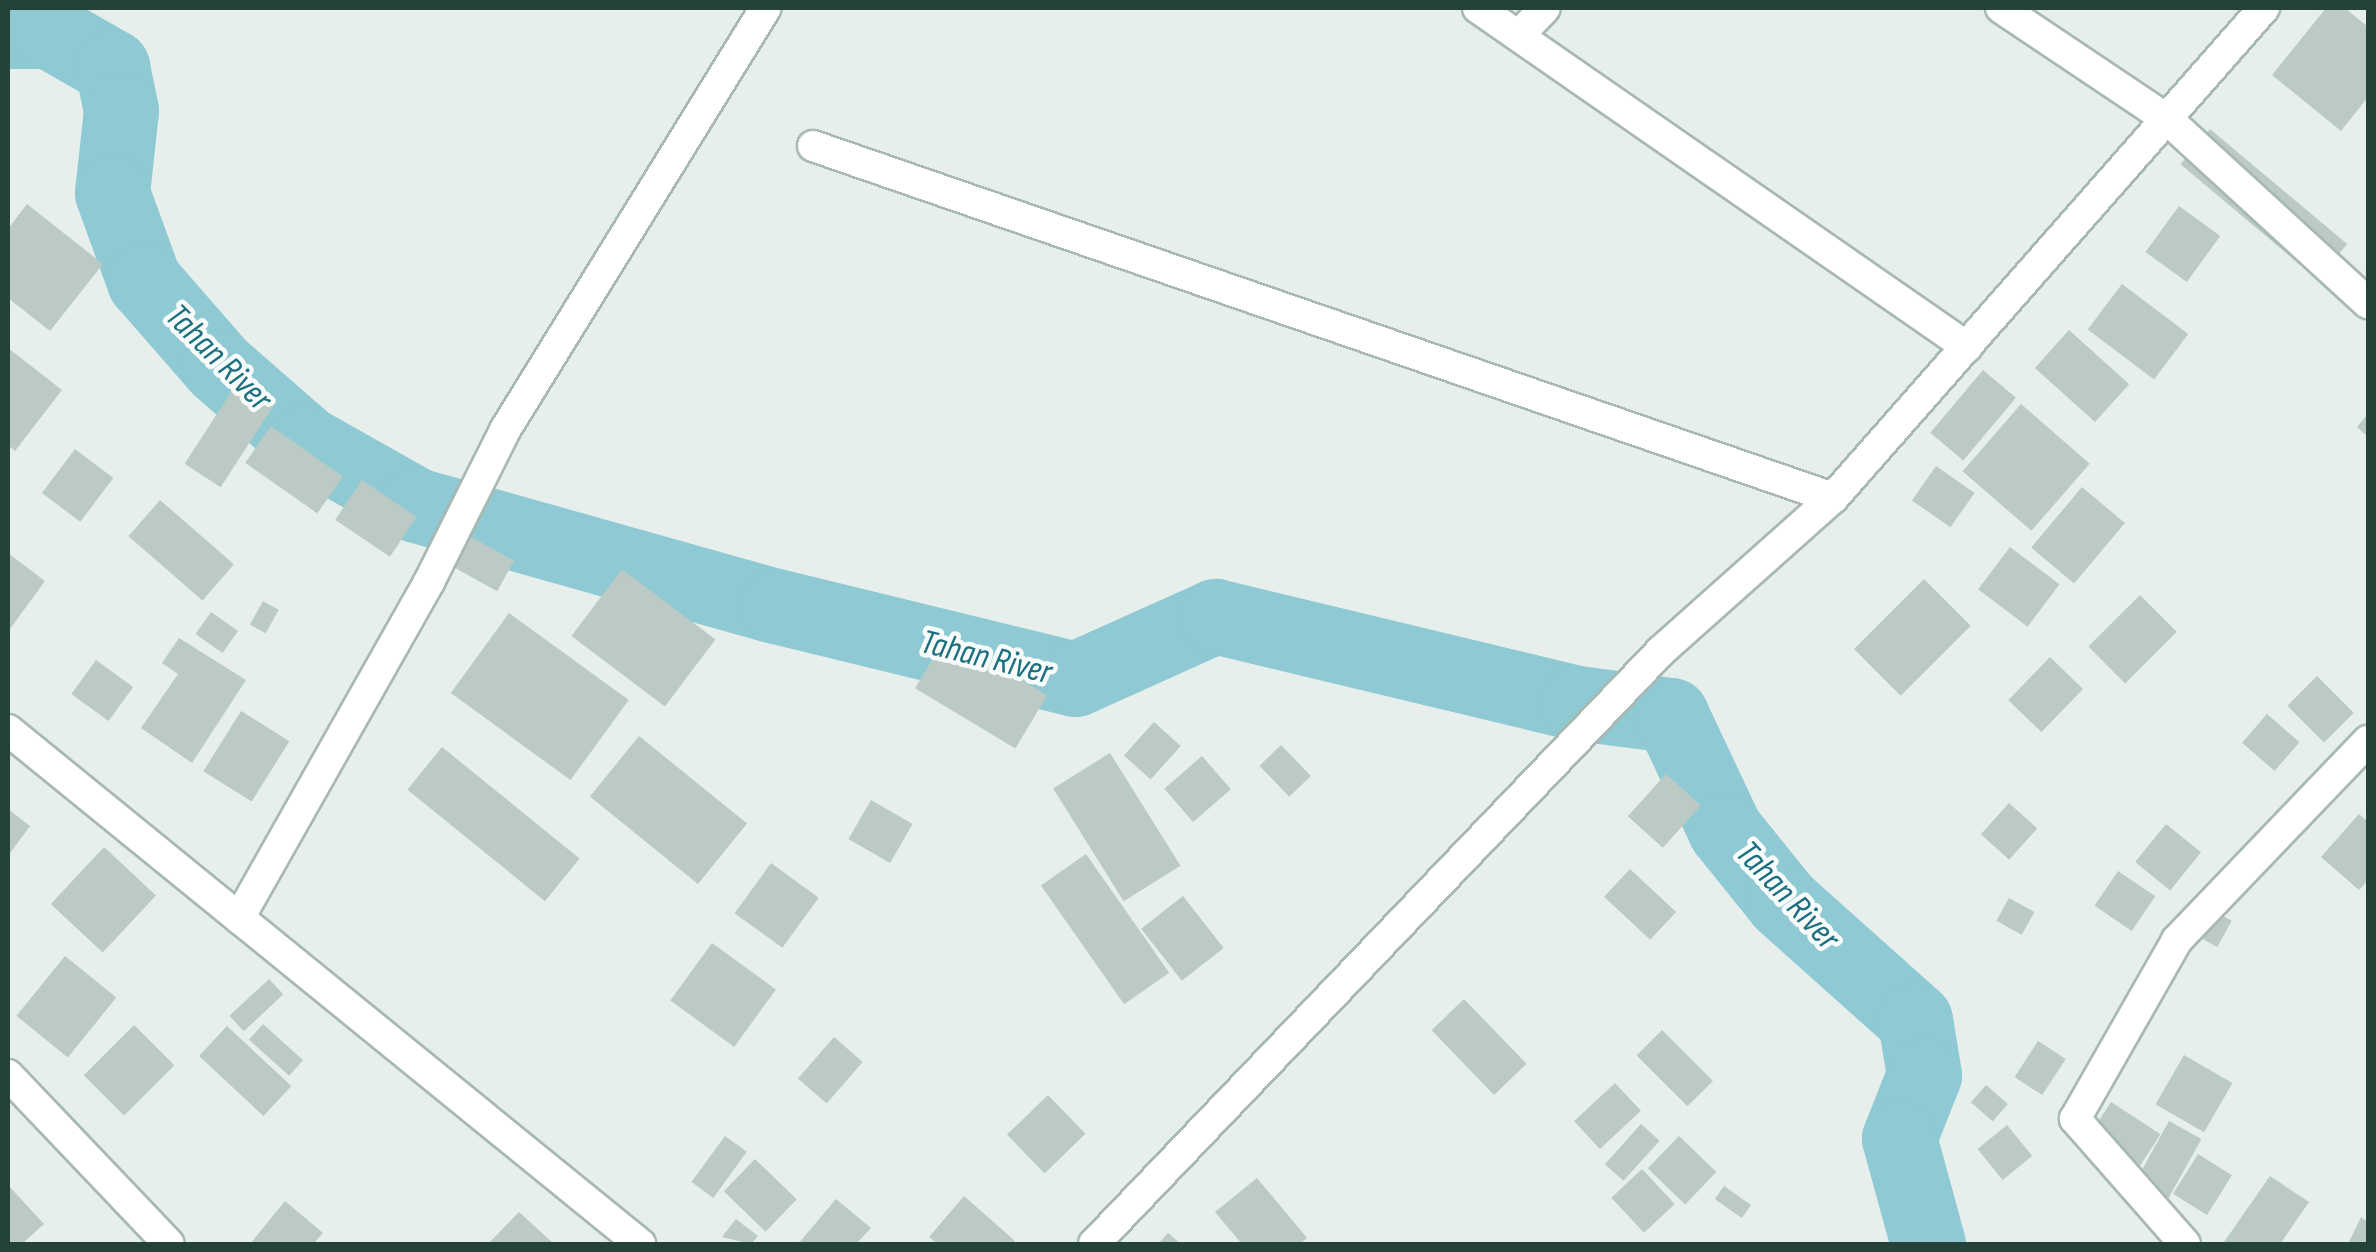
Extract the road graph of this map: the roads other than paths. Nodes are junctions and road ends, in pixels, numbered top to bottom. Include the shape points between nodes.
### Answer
1 (766, 8) edge
2 (1478, 8) edge
3 (1545, 8) edge
4 (2001, 8) edge
5 (2264, 8) edge
6 (1519, 36) junction
7 (2166, 119) junction
8 (813, 146) dead end
9 (2368, 303) edge
10 (1967, 347) junction
11 (1833, 498) junction
12 (8, 730) edge
13 (2368, 740) edge
14 (240, 918) junction
15 (8, 1075) edge
16 (169, 1244) edge
17 (640, 1244) edge
18 (1094, 1244) edge
19 (2185, 1244) edge

1 - 14 street via 505,430 429,582
2 - 6 street
3 - 6 street
4 - 7 street
5 - 7 street
6 - 10 street
7 - 9 street
7 - 10 street
8 - 11 street
10 - 11 street
11 - 18 street via 1661,651
12 - 14 street
13 - 19 street via 2178,940 2075,1119
14 - 17 street
15 - 16 street

